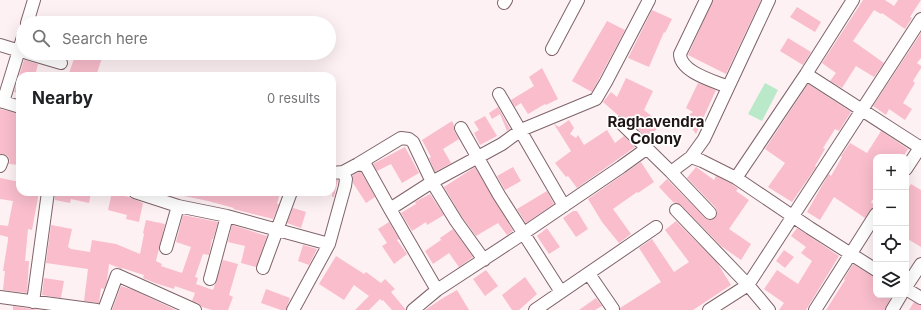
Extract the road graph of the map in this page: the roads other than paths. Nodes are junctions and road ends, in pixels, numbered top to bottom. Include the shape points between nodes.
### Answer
1 (34, 0) edge
2 (578, 0) edge
3 (649, 0) edge
4 (706, 0) edge
5 (769, 0) edge
6 (853, 0) edge
7 (29, 16) edge
8 (921, 19) edge
9 (0, 44) edge
10 (552, 49) dead end
11 (16, 50) edge
12 (20, 60) edge
13 (51, 60) edge
14 (61, 63) dead end
15 (806, 74) junction
16 (728, 87) junction
17 (500, 94) dead end
18 (2, 102) edge
19 (16, 106) edge
20 (862, 110) junction
21 (621, 123) dead end
22 (461, 128) dead end
23 (521, 130) junction
24 (921, 147) edge
25 (646, 149) junction
26 (478, 157) junction
27 (691, 157) junction
28 (358, 164) junction
29 (909, 164) edge
30 (337, 172) edge
31 (671, 172) junction
32 (736, 178) junction
33 (432, 182) junction
34 (47, 196) edge
35 (147, 196) edge
36 (290, 196) edge
37 (178, 206) junction
38 (564, 206) junction
39 (390, 209) junction
40 (676, 210) dead end
41 (710, 213) dead end
42 (227, 216) junction
43 (792, 216) junction
44 (873, 218) edge
45 (656, 227) dead end
46 (277, 230) junction
47 (524, 233) junction
48 (329, 244) junction
49 (166, 248) dead end
50 (850, 253) junction
51 (484, 260) junction
52 (921, 264) edge
53 (263, 268) dead end
54 (873, 268) edge
55 (589, 274) junction
56 (210, 279) dead end
57 (909, 283) edge
58 (748, 285) junction
59 (437, 290) junction
60 (909, 290) edge
61 (561, 292) junction
62 (0, 297) edge
63 (899, 298) edge
64 (921, 298) edge
65 (33, 302) junction
66 (549, 306) edge
67 (613, 309) dead end
68 (97, 310) edge
69 (104, 310) edge
70 (195, 310) edge
71 (293, 310) edge
72 (413, 310) edge
73 (535, 310) edge
74 (709, 310) edge
75 (769, 310) edge
76 (815, 310) edge
77 (892, 310) edge

1 - 7 street
2 - 10 street
3 - 23 street via 596,99
4 - 16 street via 680,54 680,59 687,68
5 - 16 street
6 - 15 street
8 - 20 street
9 - 11 street
12 - 18 street
13 - 14 street
15 - 20 street
15 - 32 street
16 - 27 street via 704,139
17 - 23 street
18 - 19 street
20 - 24 street
20 - 43 street
21 - 25 street
22 - 26 street
23 - 26 street
23 - 38 street
24 - 29 street
25 - 31 street
25 - 38 street
26 - 33 street
26 - 47 street
27 - 31 street
27 - 32 street
28 - 30 street
28 - 33 street via 401,138 409,139
28 - 39 street via 366,166
30 - 48 street via 346,179
31 - 41 street
32 - 43 street
33 - 39 street
33 - 51 street via 456,222
34 - 65 street
35 - 37 street
36 - 46 street
37 - 42 street
37 - 49 street
38 - 47 street
39 - 59 street
40 - 58 street
42 - 46 street
42 - 56 street
43 - 50 street
43 - 58 street
44 - 50 street
45 - 55 street
46 - 48 street
46 - 53 street
47 - 51 street
47 - 61 street
48 - 71 street
50 - 54 street
50 - 76 street
51 - 59 street
52 - 57 street
55 - 61 street
55 - 67 street
58 - 74 street
58 - 75 street
59 - 72 street
60 - 64 street
61 - 66 street
62 - 65 street
63 - 77 street
65 - 68 street
66 - 73 street
69 - 70 street via 117,275

